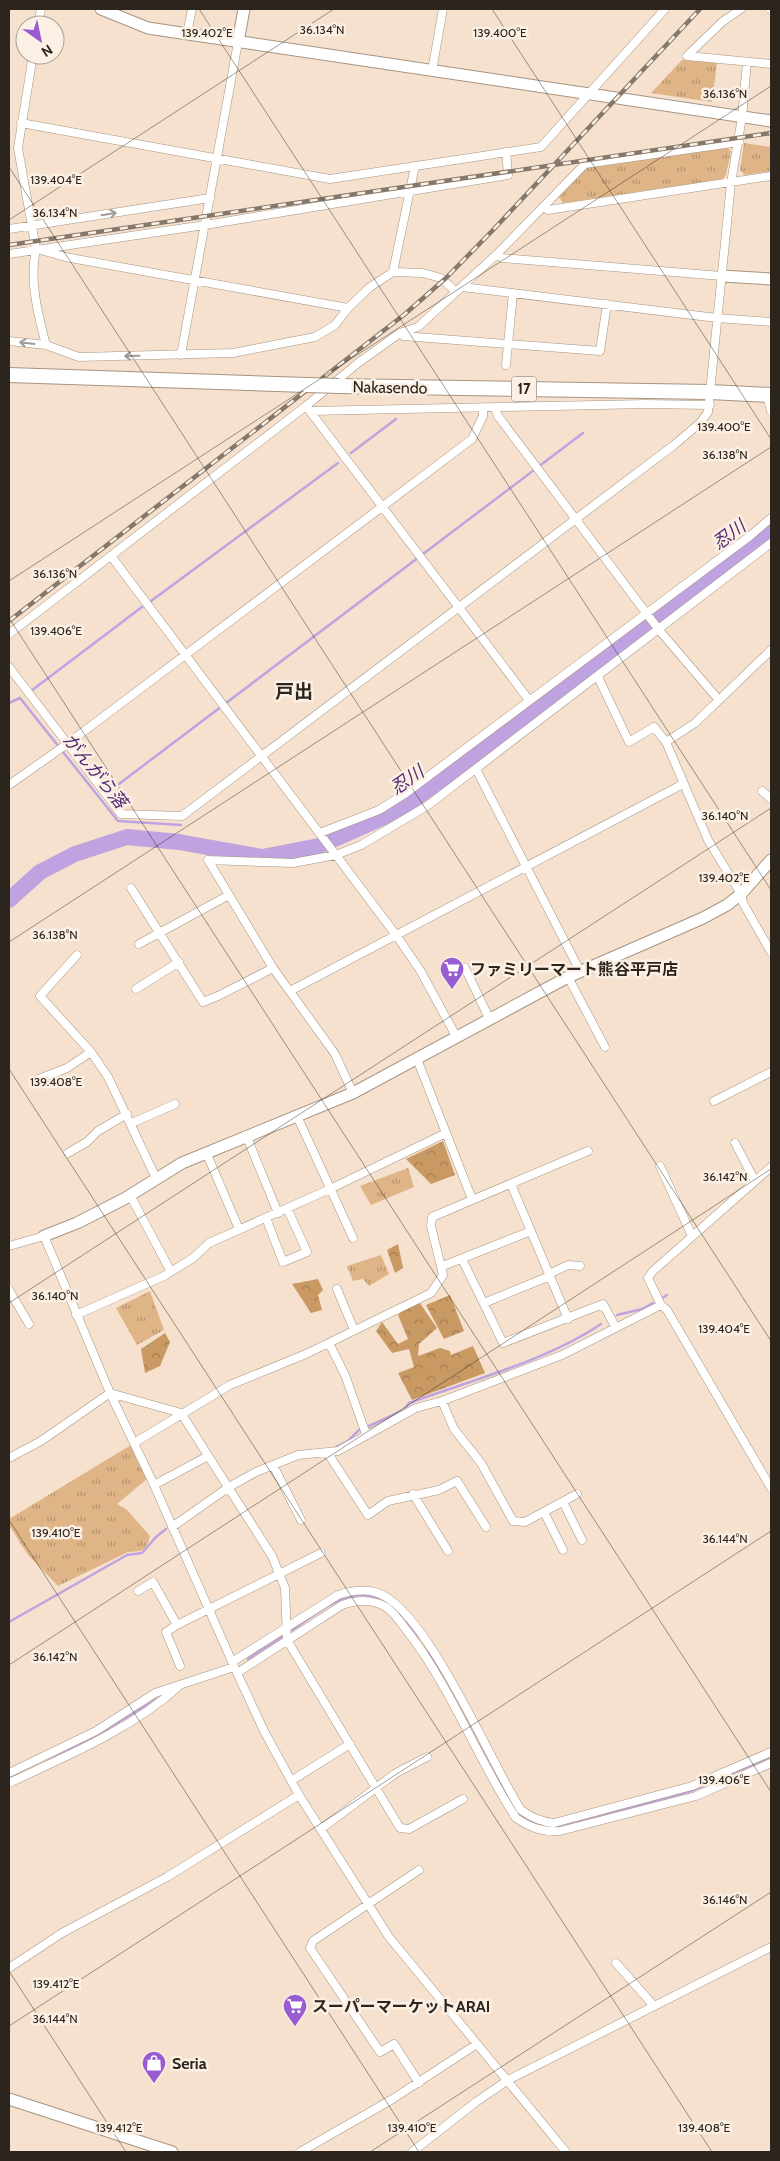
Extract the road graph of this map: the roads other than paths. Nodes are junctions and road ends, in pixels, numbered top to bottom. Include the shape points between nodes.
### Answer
1 (101, 9) edge
2 (192, 9) edge
3 (244, 9) edge
4 (443, 9) edge
5 (665, 9) edge
6 (741, 9) edge
7 (187, 34) junction
8 (238, 42) junction
9 (747, 62) junction
10 (771, 64) edge
11 (31, 65) edge
12 (432, 71) junction
13 (586, 94) junction
14 (742, 117) junction
15 (771, 121) edge
16 (21, 123) junction
17 (739, 142) junction
18 (506, 152) junction
19 (217, 158) junction
20 (415, 166) junction
21 (771, 176) edge
22 (731, 183) junction
23 (410, 191) junction
24 (210, 198) junction
25 (544, 207) junction
26 (205, 225) junction
27 (32, 226) junction
28 (9, 228) edge
29 (36, 249) junction
30 (9, 254) edge
31 (497, 254) junction
32 (393, 272) junction
33 (722, 276) junction
34 (771, 279) edge
35 (195, 280) junction
36 (459, 289) junction
37 (512, 293) junction
38 (607, 304) junction
39 (348, 308) junction
40 (717, 318) junction
41 (771, 322) edge
42 (400, 333) junction
43 (9, 341) edge
44 (508, 343) junction
45 (46, 345) junction
46 (181, 355) junction
47 (506, 366) dead end
48 (9, 375) edge
49 (769, 395) edge
50 (710, 399) junction
51 (495, 408) junction
52 (308, 409) junction
53 (483, 409) junction
54 (771, 412) edge
55 (381, 508) junction
56 (771, 518) edge
57 (575, 520) junction
58 (771, 543) edge
59 (111, 556) junction
60 (458, 608) junction
61 (646, 613) junction
62 (658, 628) junction
63 (9, 634) edge
64 (771, 650) edge
65 (186, 655) junction
66 (9, 667) edge
67 (598, 677) junction
68 (529, 700) junction
69 (718, 700) junction
70 (666, 742) junction
71 (66, 745) junction
72 (261, 756) junction
73 (476, 769) junction
74 (683, 784) junction
75 (9, 785) edge
76 (762, 791) dead end
77 (771, 799) edge
78 (321, 835) junction
79 (335, 853) junction
80 (771, 860) edge
81 (527, 865) junction
82 (130, 888) dead end
83 (742, 894) junction
84 (229, 895) junction
85 (160, 933) junction
86 (396, 936) junction
87 (138, 944) dead end
88 (771, 952) edge
89 (77, 955) dead end
90 (178, 962) junction
91 (273, 968) junction
92 (465, 968) dead end
93 (580, 971) junction
94 (568, 976) junction
95 (136, 990) dead end
96 (290, 991) junction
97 (489, 1018) junction
98 (456, 1036) junction
99 (605, 1048) dead end
100 (91, 1052) junction
101 (417, 1059) junction
102 (771, 1072) edge
103 (36, 1080) dead end
104 (353, 1093) junction
105 (714, 1100) dead end
106 (175, 1104) dead end
107 (127, 1114) junction
108 (296, 1116) junction
109 (132, 1123) junction
110 (446, 1133) junction
111 (246, 1135) junction
112 (735, 1143) dead end
113 (588, 1151) dead end
114 (68, 1152) dead end
115 (206, 1152) junction
116 (660, 1166) dead end
117 (771, 1166) edge
118 (156, 1178) junction
119 (755, 1181) junction
120 (511, 1184) junction
121 (330, 1189) junction
122 (130, 1195) junction
123 (472, 1199) junction
124 (287, 1208) junction
125 (278, 1212) junction
126 (266, 1218) junction
127 (239, 1230) junction
128 (531, 1230) junction
129 (44, 1236) junction
130 (692, 1236) junction
131 (353, 1238) dead end
132 (9, 1246) edge
133 (462, 1259) junction
134 (442, 1266) junction
135 (580, 1266) dead end
136 (171, 1272) junction
137 (550, 1275) junction
138 (337, 1289) dead end
139 (9, 1290) edge
140 (484, 1303) junction
141 (661, 1305) junction
142 (76, 1315) junction
143 (568, 1319) junction
144 (29, 1324) dead end
145 (615, 1326) junction
146 (354, 1330) junction
147 (329, 1343) junction
148 (110, 1393) junction
149 (442, 1401) junction
150 (181, 1413) junction
151 (366, 1434) junction
152 (134, 1442) junction
153 (327, 1452) junction
154 (208, 1456) junction
155 (9, 1458) edge
156 (273, 1465) junction
157 (154, 1485) junction
158 (229, 1487) junction
159 (771, 1488) edge
160 (413, 1494) junction
161 (578, 1494) dead end
162 (563, 1502) junction
163 (544, 1512) junction
164 (301, 1520) dead end
165 (172, 1527) junction
166 (486, 1528) dead end
167 (582, 1540) dead end
168 (563, 1550) dead end
169 (448, 1551) dead end
170 (321, 1553) dead end
171 (279, 1573) junction
172 (138, 1591) dead end
173 (209, 1609) junction
174 (177, 1625) junction
175 (287, 1626) junction
176 (287, 1640) junction
177 (180, 1666) dead end
178 (234, 1667) junction
179 (181, 1684) junction
180 (350, 1744) junction
181 (771, 1752) edge
182 (427, 1757) dead end
183 (771, 1763) edge
184 (9, 1773) edge
185 (291, 1780) junction
186 (9, 1783) edge
187 (375, 1788) junction
188 (299, 1795) junction
189 (463, 1799) dead end
190 (322, 1829) junction
191 (419, 1870) dead end
192 (369, 1903) junction
193 (771, 1947) edge
194 (616, 1963) dead end
195 (9, 1968) edge
196 (654, 2006) junction
197 (477, 2044) junction
198 (508, 2080) junction
199 (419, 2083) junction
200 (9, 2098) edge
201 (172, 2152) edge
202 (300, 2152) edge
203 (412, 2152) edge
204 (566, 2152) edge

1 - 7 street via 148,28
2 - 7 street
3 - 8 street
4 - 12 street
5 - 13 street
6 - 9 street via 722,22 687,56
7 - 8 street
8 - 12 street
8 - 19 street
9 - 10 street
9 - 14 street
11 - 16 street
12 - 13 street
13 - 14 street
13 - 18 street via 541,147
14 - 15 street
14 - 17 street
16 - 19 street
16 - 27 street via 18,148
17 - 22 street
17 - 25 street via 585,164
18 - 20 street
18 - 23 street via 508,174
19 - 20 street via 330,179
19 - 24 street
20 - 23 street
21 - 22 street
22 - 25 street via 548,210
22 - 33 street
23 - 26 street
23 - 32 street
24 - 26 street
27 -> 24 street
25 - 31 street
26 - 29 street
26 - 35 street
27 - 28 street
27 - 29 street
29 - 30 street
29 - 35 street
29 - 45 street via 35,300
31 - 33 street via 502,258
31 - 36 street
32 - 36 street via 414,272 441,278
32 - 39 street via 370,287
33 - 34 street
33 - 40 street
35 - 39 street
35 - 46 street
36 - 37 street
36 - 42 street via 418,327
37 - 38 street
37 - 44 street
38 - 40 street
38 - 44 street via 600,351
39 - 46 street via 335,325 315,337 233,353
40 - 41 street
40 - 50 street
42 - 44 street via 403,336
42 - 52 street via 358,362
45 -> 43 street
44 - 47 street
46 -> 45 street via 79,357
48 - 50 highway, Nakasendo / 17, bridge
49 - 50 highway, Nakasendo / 17
49 - 54 street
50 - 51 street
50 - 57 street via 708,412 700,423
51 - 53 street
51 - 57 street
52 - 53 street
52 - 55 street
52 - 59 street
53 - 55 street via 472,439
55 - 60 street
55 - 65 street
56 - 61 street
57 - 60 street
57 - 61 street
58 - 62 street
59 - 63 street
59 - 65 street
60 - 68 street
60 - 72 street
61 - 62 street
61 - 68 street
62 - 67 street
62 - 69 street
64 - 69 street
65 - 71 street
65 - 72 street
66 - 71 street
67 - 70 street via 628,742 654,727
67 - 73 street
68 - 78 street via 380,810
69 - 70 street via 695,723
70 - 74 street
71 - 72 street via 121,814 182,816
71 - 75 street
72 - 78 street
73 - 79 street via 397,825 361,845
73 - 81 street
74 - 81 street
74 - 83 street via 708,840
76 - 77 street
78 - 79 street
79 - 84 street via 293,863 208,860
79 - 86 street
80 - 83 street
81 - 86 street
81 - 93 street
82 - 85 street
83 - 88 street via 743,902
83 - 93 street via 703,918
84 - 85 street
84 - 91 street
85 - 87 street
85 - 90 street
86 - 96 street
86 - 98 street via 420,970
89 - 100 street via 40,996
90 - 91 street via 203,1002
90 - 95 street
91 - 96 street
92 - 97 street
93 - 94 street
94 - 97 street
94 - 99 street
96 - 104 street via 335,1054
97 - 98 street
98 - 101 street
100 - 103 street via 67,1068
100 - 107 street
101 - 104 street
101 - 110 street
102 - 105 street
104 - 108 street
106 - 109 street
107 - 109 street
107 - 114 street
108 - 111 street
108 - 121 street
109 - 118 street
110 - 121 street
110 - 123 street
111 - 115 street
111 - 125 street
112 - 119 street
113 - 120 street
115 - 118 street
115 - 127 street
116 - 130 street
117 - 119 street
118 - 122 street
119 - 130 street
120 - 123 street
120 - 128 street
121 - 124 street
121 - 131 street
122 - 129 street
122 - 136 street
123 - 134 street via 432,1217 431,1226
124 - 125 street
124 - 126 street via 307,1252 283,1262
125 - 126 street
126 - 127 street
127 - 136 street via 210,1243
128 - 133 street
128 - 137 street
129 - 132 street
129 - 142 street
130 - 141 street via 648,1278
133 - 134 street
133 - 140 street
134 - 146 street via 443,1275 431,1293
135 - 137 street via 568,1266
136 - 142 street
137 - 140 street
137 - 143 street
138 - 146 street
139 - 144 street
140 - 143 street via 503,1343
141 - 145 street
141 - 159 street via 667,1310
142 - 148 street
143 - 145 street via 603,1304
145 - 149 street via 562,1355
146 - 147 street
147 - 150 street via 230,1385
147 - 151 street via 345,1375
148 - 150 street
148 - 152 street
148 - 155 street via 41,1441
149 - 151 street via 416,1408
149 - 163 street via 454,1429 481,1463 513,1521 526,1522
150 - 152 street
150 - 154 street
151 - 153 street via 338,1451
152 - 157 street
153 - 156 street via 298,1455
153 - 160 street via 368,1515 388,1501
154 - 157 street
154 - 158 street
156 - 158 street
156 - 164 street
157 - 165 street
158 - 165 street
158 - 171 street
160 - 166 street via 439,1490 457,1481
160 - 169 street
161 - 162 street
162 - 163 street
162 - 167 street
163 - 168 street
165 - 173 street
170 - 171 street
171 - 173 street
171 - 175 street via 285,1588
172 - 174 street via 153,1582
173 - 174 street
173 - 178 street
174 - 177 street via 166,1632
175 - 176 street
175 - 178 street
175 - 181 street via 338,1595 351,1591 375,1592 393,1601 438,1657 521,1810 543,1822 554,1824 692,1786
176 - 178 street
176 - 180 street
176 - 183 street via 353,1600 385,1607 395,1615 430,1663 516,1818 545,1832 560,1831 696,1796
178 - 179 street
178 - 185 street
179 - 184 street via 155,1693 96,1731
179 - 186 street via 162,1702 101,1739
180 - 185 street
180 - 187 street
182 - 187 street
185 - 188 street
187 - 189 street via 400,1828 409,1829
187 - 190 street
188 - 190 street
188 - 195 street via 167,1877 62,1933
190 - 192 street
191 - 192 street
192 - 197 street via 389,1937
192 - 199 street via 313,1941 310,1948 380,2052 394,2044
193 - 196 street
194 - 196 street
196 - 198 street
197 - 198 street
197 - 199 street
198 - 203 street
198 - 204 street
199 - 202 street
200 - 201 street

